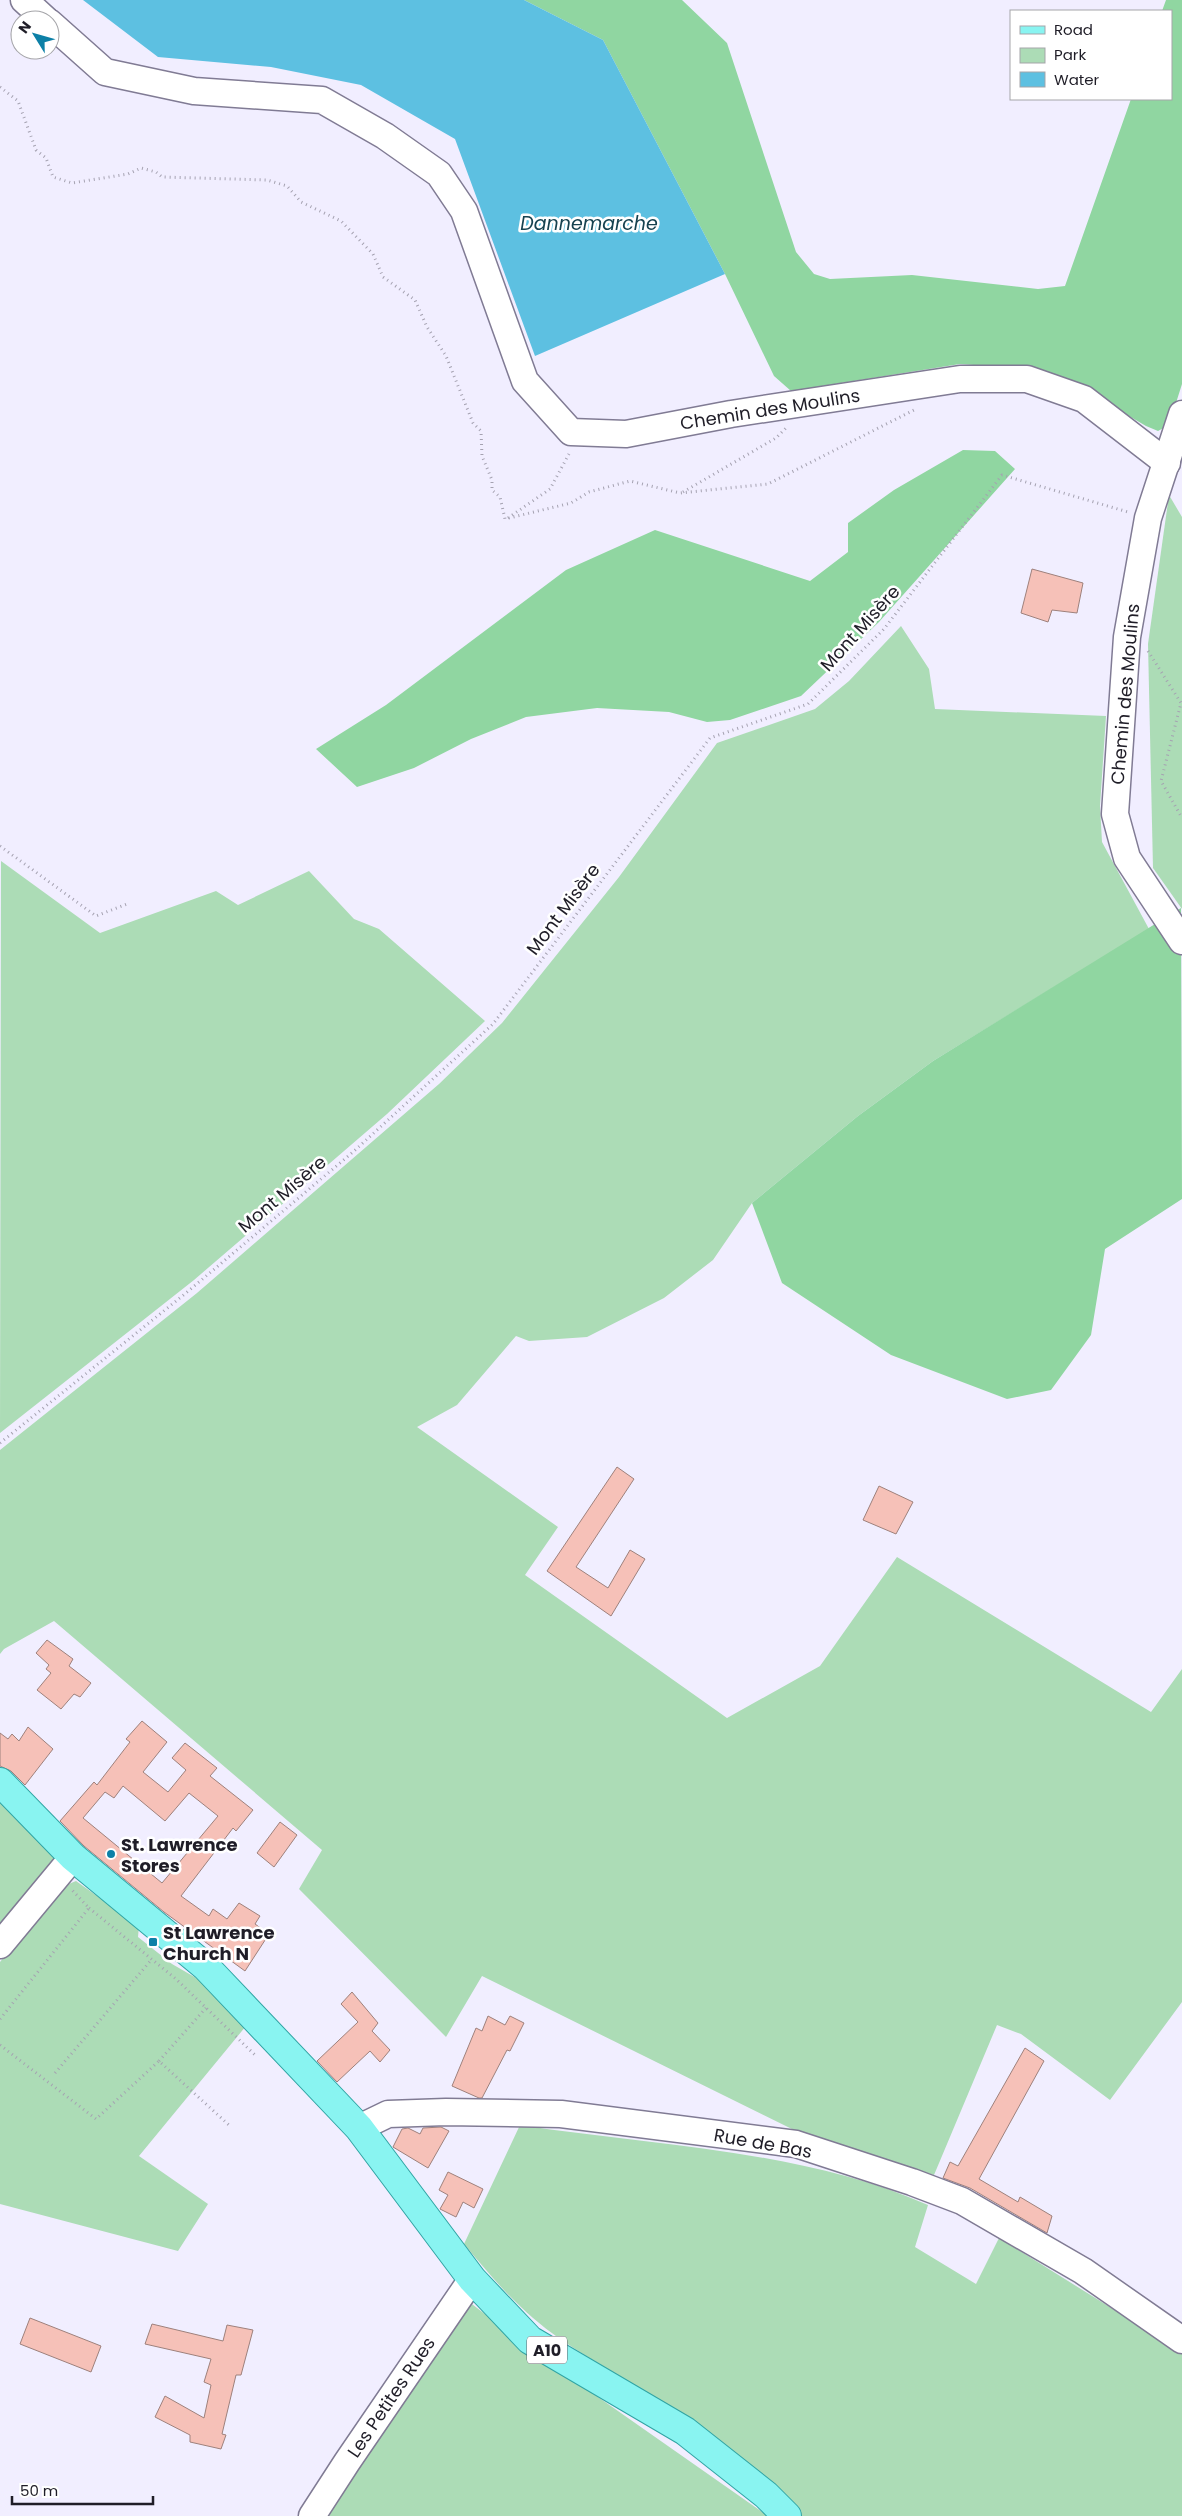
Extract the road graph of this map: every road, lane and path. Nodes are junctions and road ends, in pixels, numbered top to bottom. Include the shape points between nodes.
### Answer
1 (24, 0) edge
2 (35, 10) edge
3 (60, 32) edge
4 (0, 86) edge
5 (921, 406) dead end
6 (1182, 414) edge
7 (789, 426) dead end
8 (580, 432) junction
9 (1167, 463) junction
10 (680, 493) junction
11 (1148, 518) junction
12 (505, 519) junction
13 (1130, 618) junction
14 (1182, 818) edge
15 (0, 846) edge
16 (127, 904) dead end
17 (1182, 941) edge
18 (0, 1443) edge
19 (0, 1782) edge
20 (66, 1865) junction
21 (89, 1908) junction
22 (0, 1946) edge
23 (152, 1959) junction
24 (206, 2008) junction
25 (0, 2020) edge
26 (0, 2045) edge
27 (255, 2055) dead end
28 (159, 2061) junction
29 (55, 2073) dead end
30 (230, 2126) dead end
31 (360, 2128) junction
32 (472, 2280) junction
33 (1182, 2340) edge
34 (312, 2516) edge
35 (787, 2516) edge

1 - 2 street
3 - 8 street, Chemin des Moulins via 105,72 194,91 322,100 385,136 439,174 464,211 525,382 571,432
4 - 12 path via 18,101 36,150 46,158 53,177 72,183 128,174 141,168 156,172 162,178 267,180 287,186 301,202 341,221 373,254 383,278 415,300 427,327 446,356 473,423 481,431 482,456 492,480 492,490 500,497
5 - 10 path via 768,484
6 - 9 street
7 - 10 path via 776,438
8 - 9 street, Chemin des Moulins via 626,434 731,414 960,379 1027,379 1084,399
8 - 12 path via 550,489
9 - 11 street, Chemin des Moulins
10 - 12 path via 630,481 589,492 571,503
11 - 13 street, Chemin des Moulins
11 - 18 path, Mont Misère via 1002,475 884,629 808,704 710,738 493,1024 353,1152 186,1293
13 - 14 path via 1181,703 1161,781
13 - 17 street, Chemin des Moulins via 1126,637 1115,814 1127,858
15 - 16 path via 96,916
19 - 20 main road, A10
20 - 21 path
20 - 22 street
20 - 31 main road, A10 via 206,1967
21 - 23 path
21 - 25 path
23 - 24 path
23 - 29 path
24 - 27 path
24 - 28 path
26 - 28 path via 96,2119
28 - 30 path
31 - 32 main road, A10
31 - 33 street, Rue de Bas via 388,2114 561,2114 796,2144 962,2201 1083,2271
32 - 34 street, Les Petites Rues
32 - 35 main road, A10 via 530,2340 685,2431 766,2495

